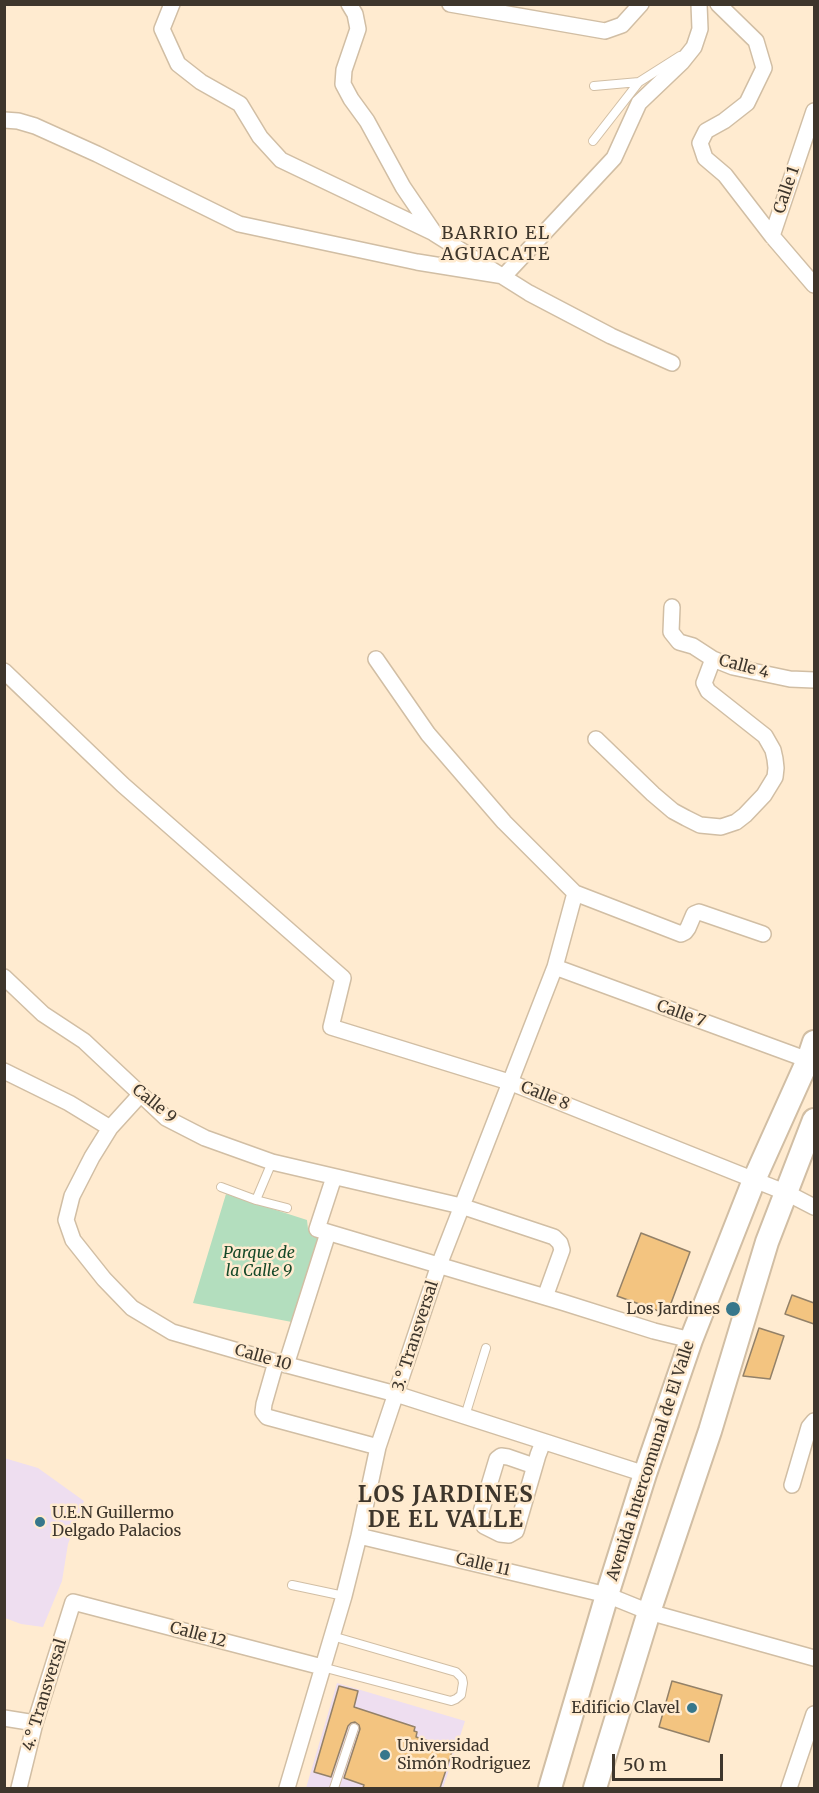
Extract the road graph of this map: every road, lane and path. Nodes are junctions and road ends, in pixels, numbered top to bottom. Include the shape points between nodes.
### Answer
1 (172, 4) edge
2 (349, 4) edge
3 (450, 4) edge
4 (641, 4) edge
5 (699, 4) edge
6 (718, 4) edge
7 (694, 47) junction
8 (639, 82) junction
9 (594, 86) dead end
10 (814, 111) edge
11 (4, 120) edge
12 (594, 141) dead end
13 (435, 234) junction
14 (772, 236) junction
15 (504, 276) junction
16 (814, 285) edge
17 (672, 363) dead end
18 (672, 607) dead end
19 (376, 659) dead end
20 (713, 659) junction
21 (4, 671) edge
22 (814, 680) edge
23 (596, 739) dead end
24 (575, 893) junction
25 (763, 934) dead end
26 (555, 967) junction
27 (4, 977) edge
28 (811, 1051) edge
29 (4, 1071) edge
30 (509, 1082) junction
31 (140, 1095) junction
32 (814, 1120) edge
33 (110, 1128) junction
34 (272, 1162) junction
35 (334, 1177) junction
36 (754, 1180) junction
37 (221, 1187) dead end
38 (787, 1193) junction
39 (256, 1200) junction
40 (461, 1206) junction
41 (814, 1207) edge
42 (287, 1208) dead end
43 (328, 1233) junction
44 (439, 1265) junction
45 (545, 1297) junction
46 (691, 1340) junction
47 (486, 1348) dead end
48 (281, 1363) junction
49 (396, 1394) junction
50 (465, 1416) junction
51 (814, 1421) edge
52 (543, 1442) junction
53 (378, 1447) junction
54 (534, 1466) junction
55 (645, 1474) junction
56 (792, 1485) dead end
57 (359, 1536) junction
58 (292, 1585) dead end
59 (607, 1595) junction
60 (344, 1596) junction
61 (73, 1602) joint
62 (649, 1611) junction
63 (332, 1636) junction
64 (814, 1658) edge
65 (322, 1667) junction
66 (814, 1714) edge
67 (4, 1718) edge
68 (35, 1723) junction
69 (354, 1728) dead end
70 (18, 1788) edge
71 (288, 1788) edge
72 (334, 1788) edge
73 (550, 1788) edge
74 (595, 1788) edge
75 (789, 1788) edge

1 - 13 street via 162,29 178,64 240,104 260,137 281,160
2 - 13 street via 358,29 343,84 403,188
3 - 4 street via 605,31 622,26
5 - 7 street via 700,29
6 - 14 street via 756,40 764,68 747,103 706,131 700,143 705,158 724,175
7 - 8 lane
7 - 15 street via 639,103 614,158
8 - 9 lane
8 - 12 lane
10 - 14 street, Calle 1
11 - 15 street via 35,126 238,224
13 - 15 street
14 - 16 street
15 - 17 street via 611,336
18 - 20 street, Calle 4 via 671,632 679,642
19 - 24 street via 436,743 504,822
20 - 22 street, Calle 4 via 790,679
20 - 23 street via 704,683 708,691 765,736 775,759 775,777 764,795 735,822 721,827 700,825 673,811
21 - 30 street, Calle 8 via 123,785 343,978 331,1027
24 - 25 street via 681,934 699,912
24 - 26 street, 3.° Transversal
26 - 28 street, Calle 7
26 - 30 street, 3.° Transversal
27 - 31 street, Calle 9 via 43,1014 84,1041
28 - 36 main road, Avenida Intercomunal de El Valle
29 - 33 street
30 - 36 street, Calle 8
30 - 40 street, 3.° Transversal
31 - 33 street, Calle 10
31 - 34 street, Calle 9 via 166,1118 205,1138
32 - 38 main road
33 - 48 street, Calle 10 via 72,1196 66,1220 73,1240 132,1308 172,1332
34 - 35 street, Calle 9
34 - 39 lane
35 - 40 street, Calle 9
35 - 43 street via 317,1229
36 - 38 street, Calle 8
36 - 46 main road, Avenida Intercomunal de El Valle
37 - 39 lane
38 - 41 street
38 - 62 main road via 767,1242 710,1431
39 - 42 lane
40 - 44 street, 3.° Transversal
40 - 45 street, Calle 9 via 554,1237 561,1243
43 - 44 street
43 - 48 street
44 - 45 street
44 - 49 street, 3.° Transversal
45 - 46 street
46 - 55 main road, Avenida Intercomunal de El Valle
47 - 50 lane
48 - 49 street, Calle 10
48 - 53 street via 264,1404 267,1418
49 - 50 street, Calle 10
49 - 53 street, 3.° Transversal
50 - 52 street, Calle 10
51 - 56 street via 808,1427
52 - 54 street
52 - 55 street, Calle 10
53 - 57 street, 3.° Transversal
54 - 54 street via 516,1531 500,1534 484,1526 481,1512 497,1459 508,1457
55 - 59 main road, Avenida Intercomunal de El Valle
57 - 59 street, Calle 11
57 - 60 street, 3.° Transversal
58 - 60 lane
59 - 62 street, Calle 11
59 - 73 main road, Avenida Intercomunal de El Valle
60 - 63 street, 3.° Transversal
61 - 65 street, Calle 12
61 - 68 street, 4.° Transversal
62 - 64 street
62 - 74 main road
63 - 65 street, 3.° Transversal
63 - 65 lane via 456,1672 462,1678 461,1695 451,1701
65 - 71 street, 3.° Transversal
66 - 75 street
67 - 68 street
68 - 70 street, 4.° Transversal
69 - 72 lane

